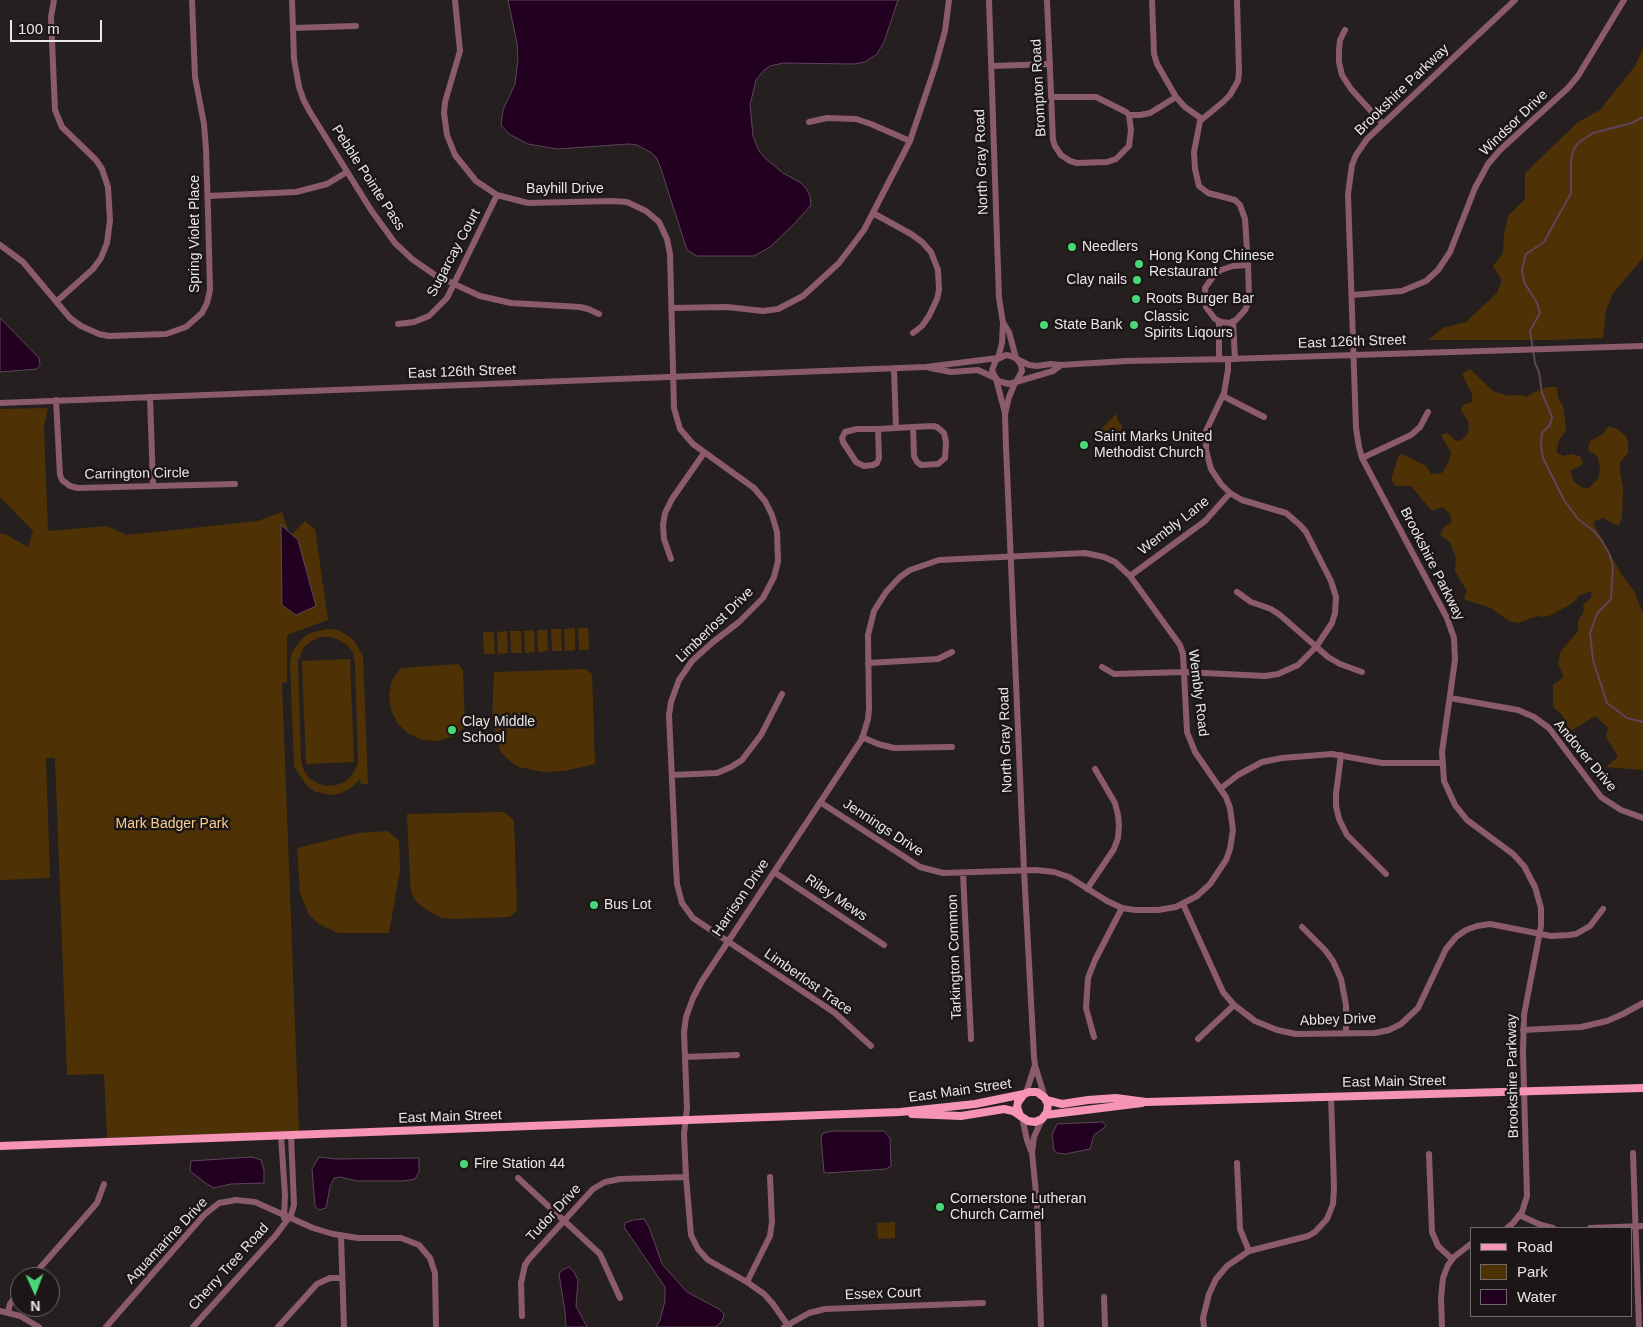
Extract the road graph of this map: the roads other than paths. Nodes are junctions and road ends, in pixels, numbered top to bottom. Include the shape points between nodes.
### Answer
1 (54, 0) edge
2 (192, 0) edge
3 (292, 0) edge
4 (455, 0) edge
5 (949, 0) edge
6 (989, 0) edge
7 (1047, 0) edge
8 (1152, 0) edge
9 (1237, 0) edge
10 (1515, 0) edge
11 (1624, 0) edge
12 (356, 26) dead end
13 (293, 28) junction
14 (1345, 30) dead end
15 (1050, 64) junction
16 (992, 66) junction
17 (1051, 97) junction
18 (1176, 97) junction
19 (1129, 115) junction
20 (1202, 119) junction
21 (809, 122) dead end
22 (1382, 124) junction
23 (910, 141) junction
24 (347, 172) junction
25 (497, 195) junction
26 (208, 196) junction
27 (873, 213) junction
28 (0, 245) edge
29 (1248, 265) junction
30 (454, 285) junction
31 (1352, 295) junction
32 (57, 302) junction
33 (672, 308) junction
34 (599, 314) dead end
35 (1219, 321) junction
36 (1233, 321) junction
37 (1003, 323) junction
38 (398, 324) dead end
39 (913, 333) dead end
40 (1643, 346) edge
41 (1354, 354) junction
42 (998, 358) junction
43 (1016, 358) junction
44 (1219, 359) junction
45 (1232, 359) junction
46 (1061, 365) junction
47 (926, 367) junction
48 (894, 368) junction
49 (673, 377) junction
50 (995, 378) junction
51 (1016, 382) junction
52 (1223, 396) junction
53 (150, 397) junction
54 (56, 400) junction
55 (0, 403) edge
56 (1428, 412) dead end
57 (1005, 414) junction
58 (1264, 417) dead end
59 (913, 427) junction
60 (896, 428) junction
61 (878, 429) junction
62 (704, 453) junction
63 (1362, 458) junction
64 (235, 484) dead end
65 (153, 485) junction
66 (1230, 493) junction
67 (1011, 557) junction
68 (671, 559) dead end
69 (1130, 576) junction
70 (1236, 592) dead end
71 (1316, 647) junction
72 (952, 652) dead end
73 (868, 663) junction
74 (1102, 667) dead end
75 (1184, 672) junction
76 (1362, 672) dead end
77 (782, 694) dead end
78 (1450, 698) junction
79 (862, 737) junction
80 (952, 746) dead end
81 (1340, 755) junction
82 (1442, 763) junction
83 (1095, 769) dead end
84 (672, 775) junction
85 (1220, 789) junction
86 (820, 802) junction
87 (1643, 818) edge
88 (1024, 870) junction
89 (774, 872) junction
90 (964, 872) junction
91 (1386, 874) dead end
92 (1087, 889) junction
93 (1183, 904) junction
94 (1122, 908) junction
95 (1603, 909) dead end
96 (1302, 927) dead end
97 (1540, 934) junction
98 (728, 942) junction
99 (884, 945) dead end
100 (1643, 1003) edge
101 (1234, 1004) junction
102 (1523, 1030) junction
103 (1346, 1033) junction
104 (1094, 1037) dead end
105 (1198, 1039) dead end
106 (971, 1040) dead end
107 (871, 1046) dead end
108 (737, 1055) dead end
109 (685, 1057) junction
110 (1035, 1065) junction
111 (1643, 1088) edge
112 (1524, 1092) junction
113 (1025, 1093) junction
114 (1331, 1096) junction
115 (1046, 1099) junction
116 (1146, 1102) junction
117 (900, 1112) junction
118 (1021, 1117) junction
119 (1044, 1117) junction
120 (685, 1120) junction
121 (291, 1135) junction
122 (282, 1136) junction
123 (0, 1146) edge
124 (1032, 1152) junction
125 (1633, 1153) dead end
126 (1429, 1154) dead end
127 (1237, 1163) dead end
128 (686, 1177) junction
129 (770, 1177) dead end
130 (518, 1178) dead end
131 (104, 1184) dead end
132 (1519, 1215) junction
133 (287, 1217) junction
134 (564, 1219) junction
135 (1639, 1226) edge
136 (1508, 1227) edge
137 (1549, 1227) edge
138 (1614, 1227) edge
139 (341, 1236) junction
140 (1470, 1244) edge
141 (1249, 1251) junction
142 (1452, 1259) junction
143 (41, 1267) edge
144 (342, 1278) junction
145 (747, 1282) junction
146 (1104, 1297) dead end
147 (620, 1298) dead end
148 (983, 1303) dead end
149 (10, 1304) edge
150 (0, 1311) edge
151 (8, 1312) junction
152 (522, 1316) dead end
153 (787, 1326) edge
154 (39, 1327) edge
155 (106, 1327) edge
156 (193, 1327) edge
157 (278, 1327) edge
158 (344, 1327) edge
159 (436, 1327) edge
160 (1042, 1327) edge
161 (1105, 1327) edge
162 (1204, 1327) edge
163 (1442, 1327) edge
164 (1639, 1327) edge

1 - 32 street via 51,17 55,110 62,127 102,169 108,188 110,220 102,258
2 - 26 street, Spring Violet Place via 194,61 204,124
3 - 13 street, Pebble Pointe Pass
4 - 25 street, Bayhill Drive via 460,50 444,102 447,135 455,155 469,174
5 - 23 street via 945,31
6 - 16 street, North Gray Road
7 - 15 street, Brompton Road
8 - 18 street via 1155,58
9 - 20 street via 1238,81 1230,95
10 - 22 street, Brookshire Parkway
11 - 31 street, Windsor Drive via 1578,76 1488,164 1450,252 1438,270 1426,281 1402,291
12 - 13 street
13 - 24 street, Pebble Pointe Pass via 297,74 304,100
14 - 22 street via 1339,50 1342,75 1350,89
15 - 16 street
15 - 17 street, Brompton Road
16 - 37 street, North Gray Road via 999,298
17 - 19 street via 1096,97
17 - 19 street, Brompton Road via 1055,146 1061,155 1077,163 1108,162 1123,154 1129,146
18 - 19 street via 1150,113
18 - 20 street
20 - 29 street via 1194,152 1197,180 1208,193 1228,197 1240,205 1245,219
21 - 23 street via 827,118 856,119
22 - 31 street, Brookshire Parkway via 1356,155 1350,176
23 - 27 street
24 - 26 street via 327,184 296,192
24 - 30 street, Pebble Pointe Pass via 395,243 426,269
25 - 30 street, Sugarcay Court
25 - 33 street, Bayhill Drive via 528,203 627,202 646,211 659,222 668,239
26 - 32 street, Spring Violet Place via 210,290 202,313 186,327 166,334 109,336 81,326
27 - 33 street via 839,263 793,303 763,311 727,307
27 - 39 street via 922,242 938,270 938,299 922,326
28 - 32 street, Spring Violet Place via 23,262
29 - 35 street via 1221,270 1205,288 1206,307
29 - 36 street via 1248,303
30 - 34 street, Pebble Pointe Pass via 496,300 580,307
30 - 38 street, Sugarcay Court via 447,298 429,316
31 - 41 street, Brookshire Parkway
33 - 49 street, Bayhill Drive
35 - 36 street
35 - 44 street
36 - 45 street
37 - 42 street, North Gray Road
37 - 43 street, North Gray Road
40 - 41 street, East 126th Street
41 - 45 street, East 126th Street
41 - 63 street, Brookshire Parkway via 1357,438
42 - 43 street via 1009,355
42 - 47 street, East 126th Street
42 - 50 street via 993,367
43 - 46 street, East 126th Street via 1032,366
43 - 51 street via 1022,371
44 - 45 street, East 126th Street
44 - 46 street, East 126th Street
45 - 52 street
46 - 51 street, East 126th Street via 1053,371
47 - 48 street, East 126th Street
47 - 50 street, East 126th Street via 945,372 978,370
48 - 49 street, East 126th Street
48 - 60 street
49 - 53 street, East 126th Street
49 - 62 street, Limberlost Drive via 674,408 680,429
50 - 51 street via 1006,384
50 - 57 street, North Gray Road
51 - 57 street, North Gray Road
52 - 58 street
52 - 66 street via 1206,431 1206,450 1210,468
53 - 54 street, East 126th Street
53 - 65 street
54 - 55 street, East 126th Street
54 - 65 street, Carrington Circle via 62,480 78,488
56 - 63 street via 1411,435
57 - 67 street, North Gray Road
59 - 59 street via 915,460 925,465 942,462 946,454 943,431 933,426
59 - 60 street
60 - 61 street
61 - 61 street via 850,430 843,434 843,442 859,464 869,466 877,463 880,452
62 - 68 street via 665,513 664,539
62 - 84 street, Limberlost Drive via 744,480 765,501 777,532 778,561 769,587 756,606 702,651 679,680 669,715
63 - 78 street, Brookshire Parkway via 1451,627 1455,660
64 - 65 street, Carrington Circle
66 - 69 street, Wembly Lane via 1205,521
66 - 71 street via 1286,514 1300,525 1312,544 1336,597 1332,623
67 - 69 street, Wembly Road via 1094,554 1115,562
67 - 73 street, Harrison Drive via 939,560 900,577 874,611 868,635
67 - 88 street, North Gray Road
69 - 75 street, Wembly Road via 1180,645
70 - 71 street via 1276,612
71 - 75 street via 1298,665 1278,674
71 - 76 street via 1340,664
72 - 73 street via 938,660
73 - 79 street, Harrison Drive via 869,709
74 - 75 street via 1114,674
75 - 85 street, Wembly Road via 1187,732 1195,752
77 - 84 street via 742,760 717,773
78 - 82 street, Brookshire Parkway
78 - 87 street, Andover Drive via 1518,710 1534,716 1548,728 1602,798
79 - 80 street via 894,748
79 - 86 street, Harrison Drive
81 - 82 street via 1382,763
81 - 85 street via 1300,756 1262,762
81 - 91 street via 1336,794 1338,819 1347,835
82 - 97 street, Brookshire Parkway via 1447,790 1455,805 1467,820 1513,854 1531,877 1541,908
83 - 92 street via 1115,803 1119,826 1114,849
84 - 98 street, Limberlost Drive via 676,867 682,904 693,918
85 - 93 street, Wembly Road via 1233,820 1233,840 1226,860 1210,884
86 - 89 street, Harrison Drive
86 - 90 street, Jennings Drive via 920,867 942,873
88 - 90 street, Jennings Drive
88 - 92 street, Wembly Road via 1058,873
88 - 110 street, North Gray Road
89 - 98 street, Harrison Drive
89 - 99 street, Riley Mews
90 - 106 street, Tarkington Common
92 - 94 street, Wembly Road
93 - 94 street, Wembly Road via 1158,910
93 - 101 street, Abbey Drive via 1224,992
94 - 104 street via 1088,978 1086,1008
95 - 97 street, Abbey Drive via 1590,926 1576,934
96 - 103 street via 1325,950 1342,979 1346,998
97 - 102 street, Brookshire Parkway
97 - 103 street, Abbey Drive via 1490,924 1466,930 1446,949 1418,1008 1406,1020 1384,1031
98 - 107 street, Limberlost Trace via 835,1014
98 - 109 street, Harrison Drive via 693,998 686,1017
100 - 102 street via 1607,1021 1581,1027
101 - 103 street, Abbey Drive via 1255,1022 1277,1030 1296,1034
101 - 105 street
102 - 112 street, Brookshire Parkway
108 - 109 street
109 - 120 street, Harrison Drive
110 - 113 street, North Gray Road
110 - 115 street, North Gray Road
111 - 112 main road, East Main Street
112 - 114 main road, East Main Street
112 - 132 street, Brookshire Parkway via 1528,1188
113 - 115 main road via 1037,1092
113 - 117 main road, East Main Street via 975,1104
113 - 118 main road via 1017,1107
114 - 116 main road, East Main Street
114 - 141 street via 1334,1188 1333,1204 1327,1219 1308,1236
115 - 116 main road, East Main Street via 1062,1104 1116,1098
115 - 119 main road via 1048,1108
116 - 119 main road, East Main Street
117 - 118 main road, East Main Street via 955,1116 1004,1109
117 - 120 main road, East Main Street
118 - 119 main road via 1032,1122
118 - 124 street
119 - 124 street via 1034,1137
120 - 121 main road, East Main Street
120 - 128 street, Harrison Drive
121 - 122 main road, East Main Street
121 - 133 street via 294,1205
122 - 123 main road, East Main Street
122 - 133 street, Cherry Tree Road
124 - 160 street
125 - 135 street
126 - 142 street via 1432,1232 1438,1246
127 - 141 street via 1240,1229
128 - 134 street, Tudor Drive via 605,1182 593,1189
128 - 145 street, Harrison Drive via 689,1229 693,1241 708,1260
129 - 145 street via 770,1236
130 - 134 street
131 - 143 street via 97,1203
132 - 136 street, Brookshire Parkway
132 - 137 street
133 - 139 street, Aquamarine Drive
133 - 155 street, Aquamarine Drive via 245,1200 227,1201 213,1207
133 - 156 street, Cherry Tree Road via 276,1235
134 - 147 street via 600,1254
134 - 152 street, Tudor Drive via 525,1265 521,1283
135 - 138 street
135 - 164 street
139 - 144 street
139 - 159 street, Aquamarine Drive via 402,1238 425,1251 435,1273
140 - 142 street
141 - 162 street via 1227,1266 1216,1279 1206,1305
142 - 163 street via 1441,1288
144 - 157 street via 330,1278 318,1284
144 - 158 street
145 - 153 street, Harrison Drive via 764,1294
146 - 161 street
148 - 153 street, Essex Court via 825,1310 809,1313
149 - 151 street
150 - 151 street
151 - 154 street

